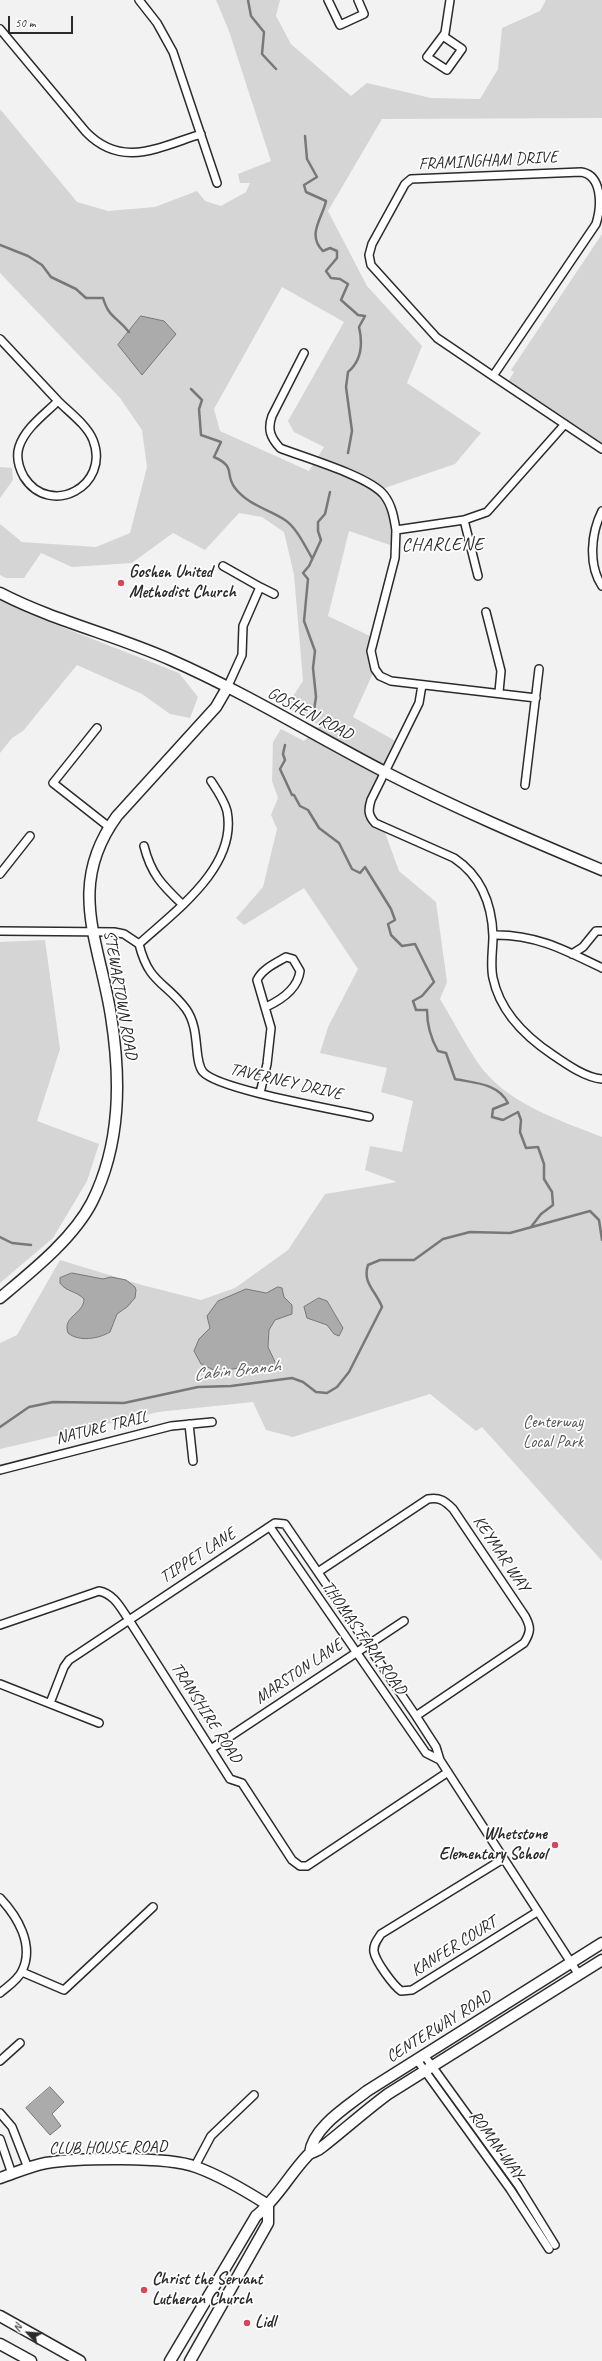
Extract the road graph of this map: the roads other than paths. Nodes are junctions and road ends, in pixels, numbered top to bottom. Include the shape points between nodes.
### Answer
1 (139, 0) edge
2 (328, 0) edge
3 (358, 0) edge
4 (450, 0) edge
5 (0, 30) edge
6 (443, 36) junction
7 (201, 134) junction
8 (217, 183) dead end
9 (0, 338) edge
10 (304, 353) dead end
11 (493, 376) junction
12 (58, 401) junction
13 (565, 424) junction
14 (602, 449) edge
15 (602, 511) edge
16 (464, 520) junction
17 (396, 530) junction
18 (223, 566) dead end
19 (478, 576) dead end
20 (602, 586) edge
21 (260, 587) junction
22 (0, 593) edge
23 (274, 594) dead end
24 (486, 612) dead end
25 (539, 669) dead end
26 (422, 686) junction
27 (226, 688) junction
28 (499, 692) junction
29 (536, 698) junction
30 (97, 728) dead end
31 (384, 772) junction
32 (212, 781) dead end
33 (525, 785) dead end
34 (109, 827) junction
35 (30, 836) dead end
36 (144, 846) dead end
37 (602, 870) edge
38 (0, 874) edge
39 (182, 904) junction
40 (0, 931) edge
41 (602, 931) edge
42 (94, 932) junction
43 (493, 935) junction
44 (139, 944) junction
45 (572, 954) junction
46 (602, 968) edge
47 (266, 1007) junction
48 (601, 1080) edge
49 (260, 1093) junction
50 (369, 1117) dead end
51 (0, 1298) edge
52 (212, 1422) dead end
53 (189, 1424) junction
54 (193, 1461) dead end
55 (0, 1470) edge
56 (285, 1524) joint
57 (270, 1527) junction
58 (318, 1572) junction
59 (129, 1620) junction
60 (404, 1621) dead end
61 (0, 1625) edge
62 (368, 1644) junction
63 (355, 1653) junction
64 (0, 1684) edge
65 (50, 1703) junction
66 (416, 1716) junction
67 (99, 1723) dead end
68 (211, 1749) junction
69 (440, 1760) junction
70 (448, 1772) junction
71 (503, 1859) junction
72 (0, 1898) edge
73 (153, 1907) dead end
74 (537, 1912) junction
75 (602, 1943) edge
76 (602, 1960) edge
77 (571, 1963) junction
78 (22, 1972) junction
79 (579, 1974) junction
80 (0, 1993) edge
81 (20, 2043) dead end
82 (420, 2058) junction
83 (0, 2061) edge
84 (428, 2068) junction
85 (254, 2095) dead end
86 (0, 2113) edge
87 (0, 2139) edge
88 (310, 2153) junction
89 (194, 2166) junction
90 (28, 2168) junction
91 (12, 2174) junction
92 (0, 2178) edge
93 (268, 2206) junction
94 (552, 2247) dead end
95 (0, 2316) edge
96 (0, 2344) edge
97 (32, 2361) edge
98 (80, 2361) edge
99 (170, 2361) edge
100 (190, 2361) edge

1 - 7 street via 157,23 173,52
2 - 3 street via 340,25 364,14
4 - 6 street
5 - 7 street via 86,132 95,142 106,148 139,154
6 - 6 street via 428,57 447,70 462,49
7 - 8 street
9 - 12 street
10 - 17 street via 268,426 272,439 280,448 372,484 385,496 394,516
11 - 11 street, FRAMINGHAM DRIVE via 596,224 601,213 601,184 589,173 411,179 405,184 372,244 369,255 371,265 432,333
11 - 13 street, FRAMINGHAM DRIVE
12 - 12 street via 92,439 97,456 96,466 89,480 78,490 65,495 49,495 28,483 20,471 18,456 19,447 26,433
13 - 14 street, FRAMINGHAM DRIVE
13 - 16 street via 494,506 478,516
15 - 20 street via 593,537 593,563
16 - 17 street
16 - 19 street
17 - 26 street via 395,558 371,651 372,660 380,676 391,681
18 - 21 street
21 - 23 street
21 - 27 street via 243,626 242,655
22 - 27 street, GOSHEN ROAD via 31,608 104,632 171,660
24 - 28 street via 501,671
25 - 29 street
26 - 28 street
26 - 31 street via 419,703
27 - 31 street, GOSHEN ROAD
27 - 34 street, STEWARTOWN ROAD via 216,706
28 - 29 street
29 - 33 street
30 - 34 street via 53,783
31 - 37 street, GOSHEN ROAD via 474,815
31 - 43 street via 370,800 370,818 375,823 454,858 464,865 485,893
32 - 39 street via 227,811 226,846 213,871
34 - 42 street, STEWARTOWN ROAD via 94,858 89,882 89,905
35 - 38 street
36 - 39 street via 157,880
39 - 44 street
40 - 42 street
41 - 45 street via 596,931 583,947
42 - 44 street via 124,934
42 - 51 street, STEWARTOWN ROAD via 111,1016 117,1069 116,1119 108,1165 91,1203 74,1228 31,1272
43 - 45 street via 534,938
43 - 48 street via 493,979 509,1014 527,1036 542,1048 563,1062
44 - 49 street, TAVERNEY DRIVE via 143,962 149,972 186,1009 192,1020 196,1033 198,1060 203,1072 223,1084
45 - 46 street
47 - 47 street via 257,987 260,975 286,957 293,959 300,971 294,986 275,1003
47 - 49 street via 271,1028 267,1064
49 - 50 street, TAVERNEY DRIVE
52 - 53 street, NATURE TRAIL
53 - 54 street
53 - 55 street, NATURE TRAIL via 171,1426
56 - 57 street, TIPPET LANE via 275,1523
56 - 58 street, THOMAS FARM ROAD
57 - 59 street, TIPPET LANE
57 - 63 street, THOMAS FARM ROAD
58 - 62 street, THOMAS FARM ROAD
58 - 66 street, KEYMAR WAY via 428,1499 437,1498 453,1509 525,1616 530,1625 530,1634 524,1643
59 - 61 street, TRANSHIRE ROAD via 115,1599 107,1592 98,1591
59 - 65 street via 70,1660 64,1667
59 - 68 street, TRANSHIRE ROAD
60 - 62 street, MARSTON LANE
62 - 63 street, MARSTON LANE
62 - 66 street, THOMAS FARM ROAD
63 - 68 street, MARSTON LANE
63 - 69 street, THOMAS FARM ROAD via 426,1753
64 - 65 street
65 - 67 street
66 - 69 street, THOMAS FARM ROAD via 436,1747
68 - 70 street, TRANSHIRE ROAD via 230,1779 242,1783 292,1860 300,1866 307,1866
69 - 70 street, THOMAS FARM ROAD
70 - 71 street, THOMAS FARM ROAD
71 - 74 street, THOMAS FARM ROAD
71 - 74 street, KANFER COURT via 381,1934 375,1943 374,1953 394,1985 401,1991 412,1990
72 - 78 street via 19,1921 26,1952
73 - 78 street via 64,1990
74 - 77 street, THOMAS FARM ROAD
75 - 77 street, CENTERWAY ROAD
76 - 79 street, CENTERWAY ROAD
77 - 79 street, THOMAS FARM ROAD
77 - 82 street, CENTERWAY ROAD
78 - 80 street
79 - 84 street, CENTERWAY ROAD
81 - 83 street
82 - 84 street, ROMAN WAY
82 - 88 street, CENTERWAY ROAD via 367,2091 333,2118 311,2142
84 - 88 street, CENTERWAY ROAD via 356,2117 320,2150
84 - 94 street, ROMAN WAY
85 - 89 street via 211,2136
86 - 90 street via 12,2127
87 - 91 street
88 - 93 street, CENTERWAY ROAD via 289,2176
89 - 90 street, CLUB HOUSE ROAD via 163,2161 65,2161
89 - 93 street, CLUB HOUSE ROAD
90 - 91 street, CLUB HOUSE ROAD
91 - 92 street, CLUB HOUSE ROAD
93 - 99 street, CENTERWAY ROAD via 256,2216
93 - 100 street via 268,2223
95 - 98 street
96 - 97 street

